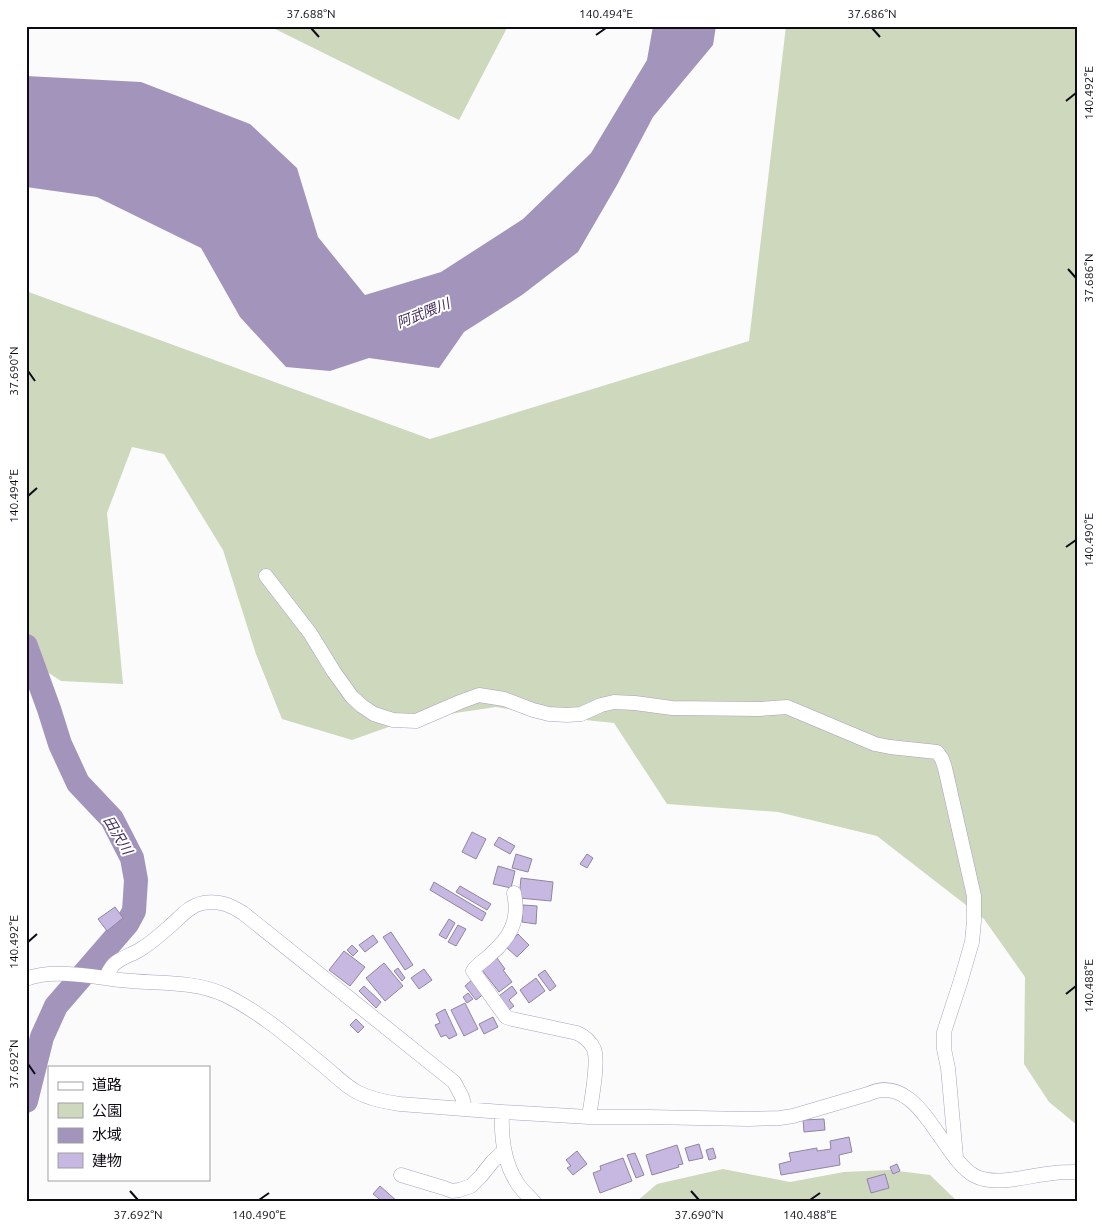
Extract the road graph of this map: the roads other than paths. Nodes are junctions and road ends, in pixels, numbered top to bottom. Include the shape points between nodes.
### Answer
1 (266, 576) dead end
2 (514, 893) dead end
3 (106, 977) junction
4 (26, 979) edge
5 (465, 1108) junction
6 (502, 1112) junction
7 (589, 1117) junction
8 (504, 1152) junction
9 (956, 1157) junction
10 (1077, 1172) edge
11 (401, 1175) dead end
12 (451, 1196) edge
13 (534, 1202) edge

1 - 9 street via 310,633 352,697 374,714 393,720 416,721 479,695 504,699 549,714 567,715 581,714 614,702 672,708 760,709 787,706 875,744 937,752 945,768 974,896 972,942 944,1032
2 - 7 street via 512,929 505,940 472,971 506,1017 577,1032 590,1043 596,1061
3 - 4 street via 52,974
3 - 5 street via 215,991 258,1014 359,1093 384,1102
3 - 5 street via 121,958 139,950 194,906 211,902 228,904 454,1082
5 - 6 street
6 - 7 street
6 - 8 street
7 - 9 street via 780,1118 882,1090 900,1094 914,1103
8 - 12 street via 471,1186
8 - 13 street via 516,1182
9 - 10 street via 969,1172 996,1181
11 - 12 street via 444,1188

